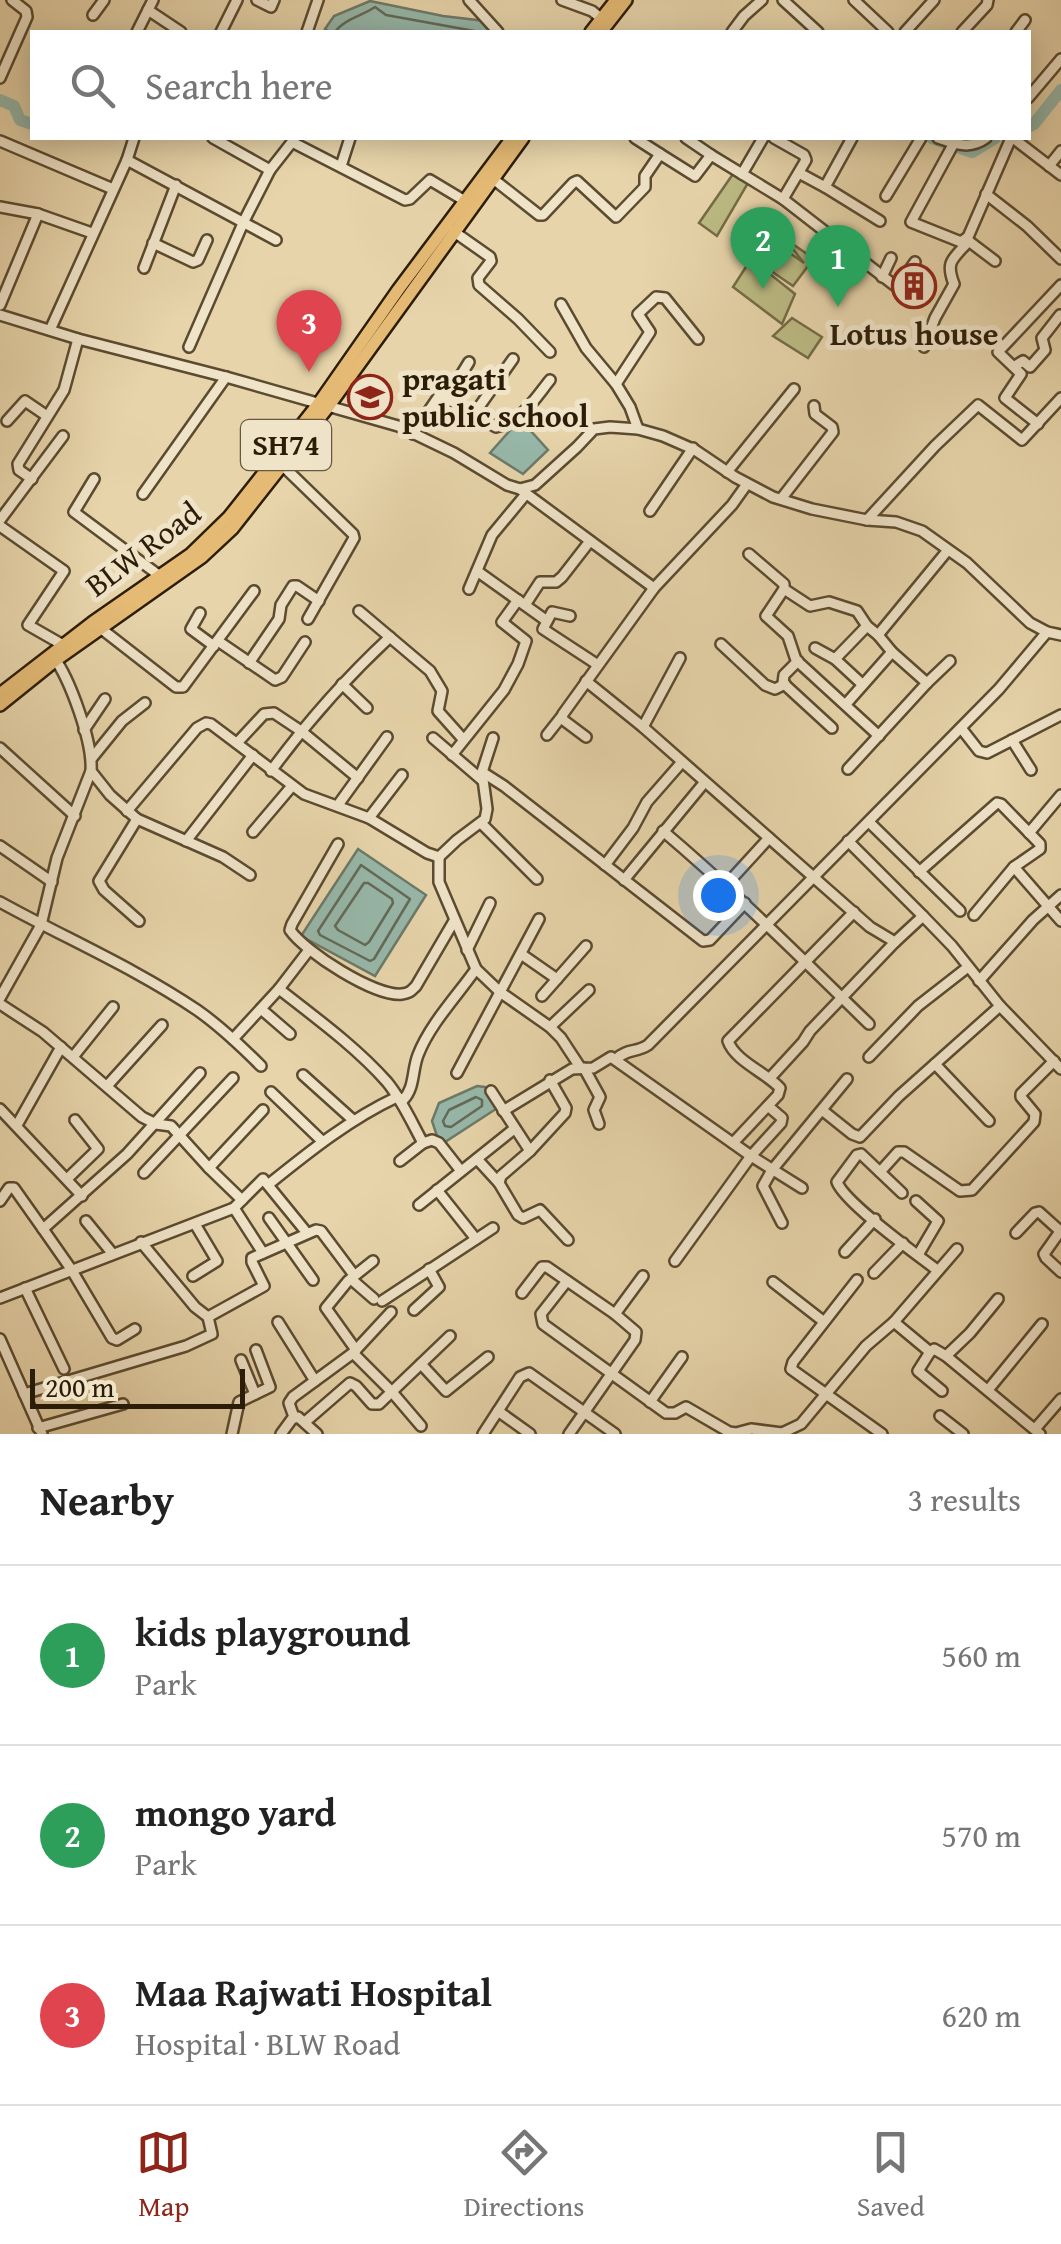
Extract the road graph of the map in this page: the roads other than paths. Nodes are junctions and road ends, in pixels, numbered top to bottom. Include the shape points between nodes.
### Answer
1 (12, 0) edge
2 (104, 0) edge
3 (236, 0) edge
4 (257, 0) edge
5 (274, 0) edge
6 (318, 0) edge
7 (469, 0) edge
8 (562, 0) edge
9 (616, 0) edge
10 (626, 0) edge
11 (762, 0) edge
12 (783, 0) edge
13 (854, 0) edge
14 (934, 0) edge
15 (988, 0) edge
16 (150, 5) edge
17 (93, 15) dead end
18 (1024, 20) dead end
19 (601, 26) edge
20 (139, 30) edge
21 (178, 30) edge
22 (222, 30) edge
23 (308, 30) edge
24 (496, 30) edge
25 (735, 30) edge
26 (816, 30) edge
27 (886, 30) edge
28 (906, 30) edge
29 (964, 30) edge
30 (1017, 30) edge
31 (1061, 59) edge
32 (0, 78) edge
33 (1031, 94) edge
34 (133, 140) edge
35 (217, 140) edge
36 (349, 140) edge
37 (511, 140) edge
38 (521, 140) edge
39 (639, 140) edge
40 (689, 140) edge
41 (761, 140) edge
42 (777, 140) edge
43 (851, 140) edge
44 (920, 140) edge
45 (942, 140) edge
46 (982, 140) edge
47 (1011, 140) edge
48 (1015, 140) edge
49 (0, 142) edge
50 (953, 145) junction
51 (1061, 151) edge
52 (660, 154) junction
53 (711, 155) junction
54 (127, 160) junction
55 (341, 166) junction
56 (1050, 166) junction
57 (270, 170) junction
58 (800, 172) junction
59 (742, 174) junction
60 (1061, 174) edge
61 (490, 176) junction
62 (176, 184) junction
63 (825, 187) junction
64 (113, 189) junction
65 (986, 194) junction
66 (886, 196) dead end
67 (783, 200) junction
68 (465, 201) junction
69 (0, 207) edge
70 (38, 214) junction
71 (244, 222) junction
72 (880, 222) dead end
73 (451, 230) junction
74 (92, 234) junction
75 (207, 240) dead end
76 (276, 240) dead end
77 (967, 240) junction
78 (154, 243) junction
79 (890, 258) dead end
80 (1061, 259) edge
81 (995, 260) dead end
82 (916, 262) dead end
83 (144, 268) dead end
84 (882, 277) junction
85 (1061, 284) edge
86 (560, 304) dead end
87 (0, 305) edge
88 (1060, 315) edge
89 (0, 316) edge
90 (50, 330) junction
91 (698, 339) dead end
92 (78, 340) junction
93 (189, 347) dead end
94 (924, 348) dead end
95 (550, 352) dead end
96 (512, 359) dead end
97 (469, 362) dead end
98 (1016, 366) junction
99 (226, 377) junction
100 (550, 380) dead end
101 (616, 384) junction
102 (794, 389) dead end
103 (447, 398) junction
104 (1061, 398) edge
105 (323, 405) junction
106 (814, 406) dead end
107 (474, 414) junction
108 (47, 416) junction
109 (7, 422) dead end
110 (1038, 424) junction
111 (638, 429) junction
112 (413, 434) junction
113 (63, 436) dead end
114 (693, 448) junction
115 (283, 466) junction
116 (727, 472) junction
117 (32, 479) junction
118 (94, 479) dead end
119 (747, 484) junction
120 (523, 492) junction
121 (143, 494) dead end
122 (781, 499) junction
123 (650, 511) dead end
124 (867, 520) junction
125 (0, 523) edge
126 (590, 541) junction
127 (948, 550) junction
128 (749, 554) dead end
129 (477, 571) junction
130 (160, 576) junction
131 (654, 588) junction
132 (470, 589) dead end
133 (784, 589) junction
134 (254, 590) dead end
135 (319, 601) junction
136 (522, 602) junction
137 (359, 612) dead end
138 (200, 613) dead end
139 (570, 616) dead end
140 (308, 619) dead end
141 (548, 621) junction
142 (97, 625) junction
143 (868, 626) junction
144 (1047, 632) junction
145 (878, 634) junction
146 (1061, 636) edge
147 (390, 637) junction
148 (306, 642) dead end
149 (216, 644) junction
150 (721, 644) dead end
151 (63, 645) junction
152 (815, 648) dead end
153 (892, 652) junction
154 (54, 657) junction
155 (680, 658) dead end
156 (834, 659) junction
157 (798, 661) junction
158 (950, 661) dead end
159 (249, 663) junction
160 (598, 665) junction
161 (586, 681) junction
162 (927, 683) junction
163 (342, 684) junction
164 (784, 684) junction
165 (862, 684) junction
166 (0, 696) edge
167 (105, 699) dead end
168 (145, 702) dead end
169 (846, 704) junction
170 (367, 708) dead end
171 (1061, 715) edge
172 (562, 716) junction
173 (643, 727) junction
174 (832, 728) dead end
175 (961, 728) junction
176 (84, 730) junction
177 (300, 731) junction
178 (547, 735) dead end
179 (879, 736) junction
180 (387, 737) dead end
181 (586, 737) dead end
182 (432, 738) dead end
183 (494, 738) dead end
184 (463, 739) junction
185 (1012, 740) junction
186 (237, 743) junction
187 (0, 748) edge
188 (253, 755) junction
189 (452, 755) junction
190 (92, 758) junction
191 (682, 762) junction
192 (848, 769) dead end
193 (91, 770) junction
194 (1032, 770) dead end
195 (271, 771) junction
196 (402, 775) dead end
197 (482, 776) junction
198 (358, 778) junction
199 (704, 783) junction
200 (292, 786) junction
201 (1061, 795) edge
202 (338, 805) junction
203 (128, 812) junction
204 (75, 816) junction
205 (370, 818) junction
206 (137, 819) junction
207 (868, 822) junction
208 (482, 824) junction
209 (663, 831) junction
210 (253, 832) dead end
211 (1030, 833) junction
212 (769, 838) junction
213 (186, 840) junction
214 (848, 841) junction
215 (338, 844) dead end
216 (0, 846) edge
217 (439, 857) junction
218 (605, 864) junction
219 (1014, 867) junction
220 (919, 872) junction
221 (250, 875) dead end
222 (813, 876) junction
223 (537, 879) dead end
224 (624, 880) junction
225 (52, 882) junction
226 (726, 886) junction
227 (1061, 895) edge
228 (490, 903) dead end
229 (745, 903) junction
230 (1048, 906) junction
231 (2, 907) edge
232 (960, 911) dead end
233 (854, 912) junction
234 (974, 915) dead end
235 (923, 916) junction
236 (539, 919) dead end
237 (139, 920) dead end
238 (454, 921) junction
239 (1061, 921) edge
240 (767, 922) junction
241 (41, 925) junction
242 (895, 942) junction
243 (586, 946) dead end
244 (309, 950) junction
245 (467, 950) junction
246 (521, 954) junction
247 (804, 963) junction
248 (968, 968) junction
249 (476, 969) junction
250 (557, 979) junction
251 (979, 981) junction
252 (279, 990) junction
253 (589, 990) dead end
254 (500, 992) junction
255 (542, 996) dead end
256 (0, 997) edge
257 (842, 997) junction
258 (1000, 1006) junction
259 (113, 1008) dead end
260 (261, 1009) junction
261 (868, 1024) dead end
262 (162, 1025) dead end
263 (550, 1027) junction
264 (290, 1034) dead end
265 (233, 1039) junction
266 (60, 1047) junction
267 (870, 1057) dead end
268 (73, 1058) junction
269 (616, 1059) junction
270 (935, 1064) junction
271 (1057, 1065) edge
272 (261, 1066) dead end
273 (582, 1068) junction
274 (200, 1072) dead end
275 (457, 1073) dead end
276 (304, 1075) dead end
277 (233, 1078) dead end
278 (770, 1078) junction
279 (847, 1079) dead end
280 (550, 1080) junction
281 (107, 1086) junction
282 (491, 1090) dead end
283 (272, 1092) dead end
284 (397, 1096) junction
285 (768, 1106) junction
286 (0, 1108) edge
287 (262, 1110) dead end
288 (822, 1110) junction
289 (503, 1111) junction
290 (75, 1120) dead end
291 (353, 1120) junction
292 (989, 1121) dead end
293 (156, 1124) junction
294 (600, 1124) dead end
295 (17, 1125) junction
296 (514, 1129) junction
297 (181, 1134) junction
298 (322, 1141) junction
299 (423, 1143) junction
300 (733, 1143) junction
301 (530, 1151) junction
302 (751, 1156) junction
303 (476, 1158) junction
304 (400, 1161) dead end
305 (209, 1168) junction
306 (772, 1170) junction
307 (461, 1171) junction
308 (880, 1172) junction
309 (144, 1174) dead end
310 (67, 1179) junction
311 (269, 1184) junction
312 (499, 1184) junction
313 (802, 1188) dead end
314 (437, 1190) junction
315 (902, 1193) dead end
316 (82, 1196) junction
317 (0, 1201) edge
318 (916, 1201) dead end
319 (238, 1204) junction
320 (418, 1204) dead end
321 (269, 1218) dead end
322 (875, 1220) junction
323 (86, 1221) dead end
324 (782, 1222) dead end
325 (196, 1224) junction
326 (493, 1228) dead end
327 (43, 1229) junction
328 (1061, 1231) edge
329 (307, 1233) junction
330 (1016, 1233) dead end
331 (476, 1239) junction
332 (568, 1240) dead end
333 (141, 1242) junction
334 (903, 1243) junction
335 (286, 1244) junction
336 (957, 1249) dead end
337 (846, 1252) dead end
338 (112, 1253) junction
339 (263, 1253) junction
340 (918, 1255) junction
341 (373, 1261) dead end
342 (675, 1261) dead end
343 (71, 1269) junction
344 (429, 1269) junction
345 (937, 1270) junction
346 (1061, 1272) edge
347 (874, 1273) dead end
348 (193, 1276) dead end
349 (643, 1276) dead end
350 (313, 1280) dead end
351 (857, 1280) dead end
352 (348, 1281) junction
353 (568, 1281) junction
354 (773, 1282) dead end
355 (25, 1288) junction
356 (522, 1292) dead end
357 (0, 1298) edge
358 (998, 1299) dead end
359 (414, 1310) dead end
360 (391, 1312) dead end
361 (615, 1314) junction
362 (208, 1318) junction
363 (823, 1321) junction
364 (278, 1322) dead end
365 (894, 1322) junction
366 (1042, 1324) dead end
367 (135, 1329) dead end
368 (450, 1336) dead end
369 (0, 1339) edge
370 (256, 1350) dead end
371 (355, 1352) junction
372 (930, 1352) junction
373 (946, 1356) junction
374 (488, 1357) dead end
375 (682, 1357) dead end
376 (242, 1360) dead end
377 (420, 1364) junction
378 (64, 1370) dead end
379 (612, 1374) junction
380 (314, 1382) junction
381 (988, 1390) junction
382 (942, 1391) dead end
383 (392, 1392) junction
384 (24, 1394) junction
385 (255, 1394) junction
386 (826, 1396) junction
387 (1061, 1400) edge
388 (650, 1402) junction
389 (123, 1404) dead end
390 (498, 1411) junction
391 (585, 1412) junction
392 (940, 1416) dead end
393 (294, 1417) junction
394 (305, 1422) junction
395 (421, 1426) dead end
396 (791, 1431) edge
397 (39, 1432) edge
398 (1038, 1432) edge
399 (232, 1434) edge
400 (280, 1434) edge
401 (317, 1434) edge
402 (483, 1434) edge
403 (530, 1434) edge
404 (569, 1434) edge
405 (615, 1434) edge
406 (882, 1434) edge
407 (962, 1434) edge

1 - 32 street via 27,16
2 - 17 street
3 - 22 street
4 - 5 street via 271,7
6 - 23 street
7 - 24 street
8 - 19 street via 592,11
9 - 19 main road
10 - 19 main road
11 - 25 street
12 - 26 street
13 - 27 street
14 - 28 street
15 - 29 street
16 - 20 street
16 - 21 street
18 - 30 street
31 - 33 street
34 - 54 street
35 - 57 street
36 - 55 street
37 - 61 main road, BLW Road / SH74
38 - 61 main road, SH74
39 - 52 street
40 - 53 street
41 - 59 street
42 - 58 street via 804,156
43 - 63 street
44 - 66 street
45 - 50 street
46 - 50 street
47 - 65 street
48 - 56 street
49 - 64 street
50 - 77 street via 912,222
51 - 56 street
52 - 53 street via 694,176
52 - 61 street via 645,176 646,187 616,218 577,181 539,215
53 - 59 street
54 - 62 street
54 - 64 street
55 - 57 street via 292,142
55 - 68 street via 406,200 430,180
56 - 60 street
57 - 71 street
58 - 63 street
58 - 67 street
59 - 67 street
61 - 68 main road, BLW Road / SH74
61 - 73 main road, SH74
62 - 71 street
62 - 78 street
63 - 72 street
64 - 74 street
65 - 77 street
65 - 80 street
67 - 84 street
68 - 73 main road, BLW Road / SH74
69 - 70 street
70 - 74 street
70 - 87 street
71 - 76 street
71 - 93 street
73 - 95 street via 490,257 479,285
73 - 105 main road, BLW Road / SH74 via 398,290
74 - 90 street
75 - 78 street via 193,262
77 - 81 street
77 - 94 street via 950,264 954,284
78 - 83 street
79 - 84 street
82 - 84 street via 896,286
85 - 98 street via 998,352
86 - 101 street
88 - 98 street via 1042,338 1045,350 1030,367 1023,361
89 - 90 street
90 - 92 street
91 - 101 street via 665,298 656,296 638,314 650,332 647,340
92 - 99 street
92 - 108 street via 64,390
96 - 107 street
97 - 103 street
98 - 110 street via 1022,374 1005,398
99 - 105 street
99 - 121 street
100 - 107 street via 507,424 496,427
101 - 111 street
102 - 116 street
103 - 107 street
103 - 112 street via 436,398
104 - 110 street
105 - 112 street
105 - 115 main road, SH74
105 - 130 main road, BLW Road / SH74 via 229,517
106 - 122 street via 834,432
108 - 109 street via 24,401
108 - 117 street via 18,464
110 - 124 street via 1020,440 978,405
111 - 114 street
111 - 120 street via 594,429
112 - 120 street
113 - 117 street
114 - 116 street
114 - 123 street
115 - 135 street via 354,538
115 - 142 main road, SH74 via 218,544
116 - 119 street
117 - 125 street
118 - 130 street via 74,512
119 - 122 street
119 - 131 street
120 - 126 street
120 - 129 street via 492,535
122 - 124 street
124 - 127 street via 910,525
125 - 151 street via 64,571 28,625
126 - 131 street
126 - 136 street via 562,577 540,582
127 - 144 street
127 - 145 street
128 - 133 street
129 - 132 street
129 - 136 street
130 - 142 main road, BLW Road / SH74
131 - 160 street
133 - 143 street via 810,606 855,609
133 - 157 street via 766,616 788,636
134 - 149 street
135 - 140 street
135 - 159 street via 293,586 280,619
136 - 141 street
136 - 184 street via 502,622 526,641 518,664
137 - 147 street
138 - 149 street via 190,629
139 - 141 street via 552,612
141 - 160 street via 543,628
142 - 149 street via 180,688
142 - 151 main road, BLW Road / SH74
142 - 154 main road, SH74
143 - 145 street
143 - 156 street
144 - 146 street
144 - 175 street
145 - 153 street
147 - 163 street
147 - 184 street via 435,677 442,696 438,711
148 - 159 street via 278,680
149 - 159 street
150 - 164 street via 770,688
151 - 154 main road, BLW Road / SH74
152 - 156 street
153 - 162 street
153 - 165 street
154 - 166 main road, BLW Road / SH74
154 - 176 street
155 - 173 street
156 - 165 street
157 - 164 street
157 - 169 street
158 - 162 street
160 - 161 street
161 - 172 street
161 - 173 street
162 - 179 street
163 - 170 street
163 - 177 street
164 - 174 street
165 - 169 street
167 - 176 street
168 - 190 street
169 - 179 street
171 - 185 street
172 - 178 street
172 - 181 street
173 - 191 street
175 - 185 street via 983,753
175 - 207 street
176 - 190 street
177 - 186 street via 269,712
177 - 195 street
177 - 198 street
179 - 192 street
180 - 198 street
182 - 189 street
183 - 197 street
184 - 189 street
185 - 194 street
186 - 188 street
186 - 203 street via 202,724
187 - 204 street
188 - 195 street
188 - 213 street
189 - 197 street
190 - 193 street
191 - 199 street
191 - 218 street
193 - 203 street
193 - 204 street
195 - 200 street
196 - 205 street
197 - 208 street
197 - 218 street
198 - 202 street
199 - 209 street
199 - 212 street
200 - 202 street
200 - 210 street
201 - 211 street
202 - 205 street
203 - 206 street
204 - 225 street
205 - 217 street
206 - 213 street
206 - 237 street via 99,881
207 - 214 street
207 - 220 street
208 - 217 street
208 - 223 street
209 - 224 street
209 - 226 street
211 - 219 street via 1040,849
211 - 220 street via 994,804
212 - 222 street
212 - 226 street
213 - 221 street
214 - 222 street
214 - 235 street
215 - 244 street via 290,930
216 - 225 street
217 - 238 street via 439,882
218 - 224 street
219 - 230 street
219 - 234 street
220 - 232 street
222 - 233 street
222 - 240 street
224 - 229 street via 706,942
225 - 241 street
226 - 229 street
227 - 230 street
228 - 245 street
229 - 240 street
230 - 239 street
230 - 251 street
231 - 241 street
233 - 242 street
233 - 247 street
235 - 242 street
235 - 248 street
236 - 246 street
238 - 244 street via 416,986 402,994 372,988
238 - 245 street
240 - 247 street
240 - 269 street via 648,1045
241 - 256 street
241 - 265 street via 164,991
242 - 257 street
243 - 250 street
244 - 252 street
245 - 249 street
246 - 250 street
246 - 254 street
247 - 257 street
247 - 278 street via 728,1041
248 - 251 street
248 - 267 street via 918,1006
249 - 254 street
249 - 284 street via 418,1055 409,1093 403,1100
250 - 255 street
251 - 258 street
252 - 260 street
252 - 284 street via 328,1027
253 - 263 street
254 - 263 street
254 - 275 street
256 - 266 street
257 - 261 street
257 - 278 street
258 - 270 street
258 - 271 street
259 - 268 street
260 - 264 street
260 - 265 street
262 - 281 street
263 - 273 street
265 - 272 street
266 - 268 street
266 - 295 street
268 - 281 street
269 - 273 street
269 - 300 street
270 - 288 street via 860,1136
270 - 292 street
271 - 308 street via 1021,1094 1034,1122 972,1190 960,1191 904,1152
273 - 280 street
273 - 294 street via 600,1095 594,1110
274 - 293 street
276 - 291 street
277 - 297 street
278 - 285 street via 780,1091
279 - 288 street
280 - 289 street
280 - 301 street via 566,1113
281 - 293 street
282 - 289 street
283 - 298 street
284 - 291 street
284 - 299 street
285 - 300 street
285 - 302 street via 782,1120
286 - 295 street
287 - 305 street
288 - 306 street
289 - 296 street
290 - 310 street via 98,1149
291 - 298 street
293 - 297 street
293 - 316 street
295 - 310 street
296 - 301 street
296 - 303 street
297 - 305 street
297 - 309 street
298 - 311 street
299 - 304 street
299 - 307 street via 439,1142
300 - 302 street
301 - 312 street
302 - 306 street
302 - 342 street
303 - 307 street
303 - 312 street
305 - 319 street
306 - 313 street
306 - 324 street via 763,1186
307 - 314 street
308 - 315 street
308 - 322 street via 859,1154 837,1182
310 - 316 street
311 - 319 street via 264,1179
311 - 329 street
312 - 332 street via 518,1215 540,1210
314 - 320 street
314 - 331 street
316 - 327 street
317 - 327 street via 14,1188
318 - 340 street via 938,1221
319 - 325 street
319 - 339 street
321 - 335 street
322 - 334 street
322 - 337 street
323 - 338 street
325 - 333 street
325 - 348 street via 216,1261
326 - 331 street
327 - 343 street
328 - 330 street via 1039,1212
328 - 346 street via 1044,1254
329 - 335 street
329 - 352 street via 321,1231
331 - 344 street
333 - 338 street
333 - 362 street
334 - 340 street
334 - 347 street
335 - 339 street
335 - 350 street
336 - 345 street
338 - 343 street
339 - 362 street via 251,1260 263,1288
340 - 345 street
341 - 352 street
343 - 355 street
343 - 367 street via 112,1338
344 - 352 street via 378,1300
344 - 359 street via 439,1287
345 - 365 street
349 - 361 street
351 - 363 street
352 - 371 street via 326,1310
353 - 356 street via 544,1266
353 - 361 street
353 - 379 street via 540,1321
354 - 363 street
355 - 357 street
355 - 378 street
358 - 373 street
360 - 371 street
361 - 379 street via 636,1336
362 - 384 street via 212,1334 186,1346
363 - 386 street via 791,1366
364 - 380 street
365 - 372 street
365 - 386 street
366 - 381 street
368 - 377 street
369 - 384 street
370 - 385 street via 270,1384
371 - 380 street
371 - 383 street
372 - 373 street
372 - 382 street via 918,1371
373 - 381 street
374 - 377 street via 446,1391
375 - 388 street
376 - 385 street
377 - 383 street
379 - 388 street
379 - 391 street
380 - 393 street via 290,1400
381 - 398 street
383 - 394 street via 375,1405 347,1384
383 - 395 street
384 - 397 street
385 - 399 street via 237,1405
386 - 396 street
386 - 406 street
387 - 398 street
388 - 396 street via 670,1414 690,1408 736,1434
389 - 397 street
390 - 391 street via 529,1373
390 - 402 street
390 - 403 street
391 - 404 street
391 - 405 street
392 - 407 street
393 - 394 street
393 - 400 street
394 - 401 street

